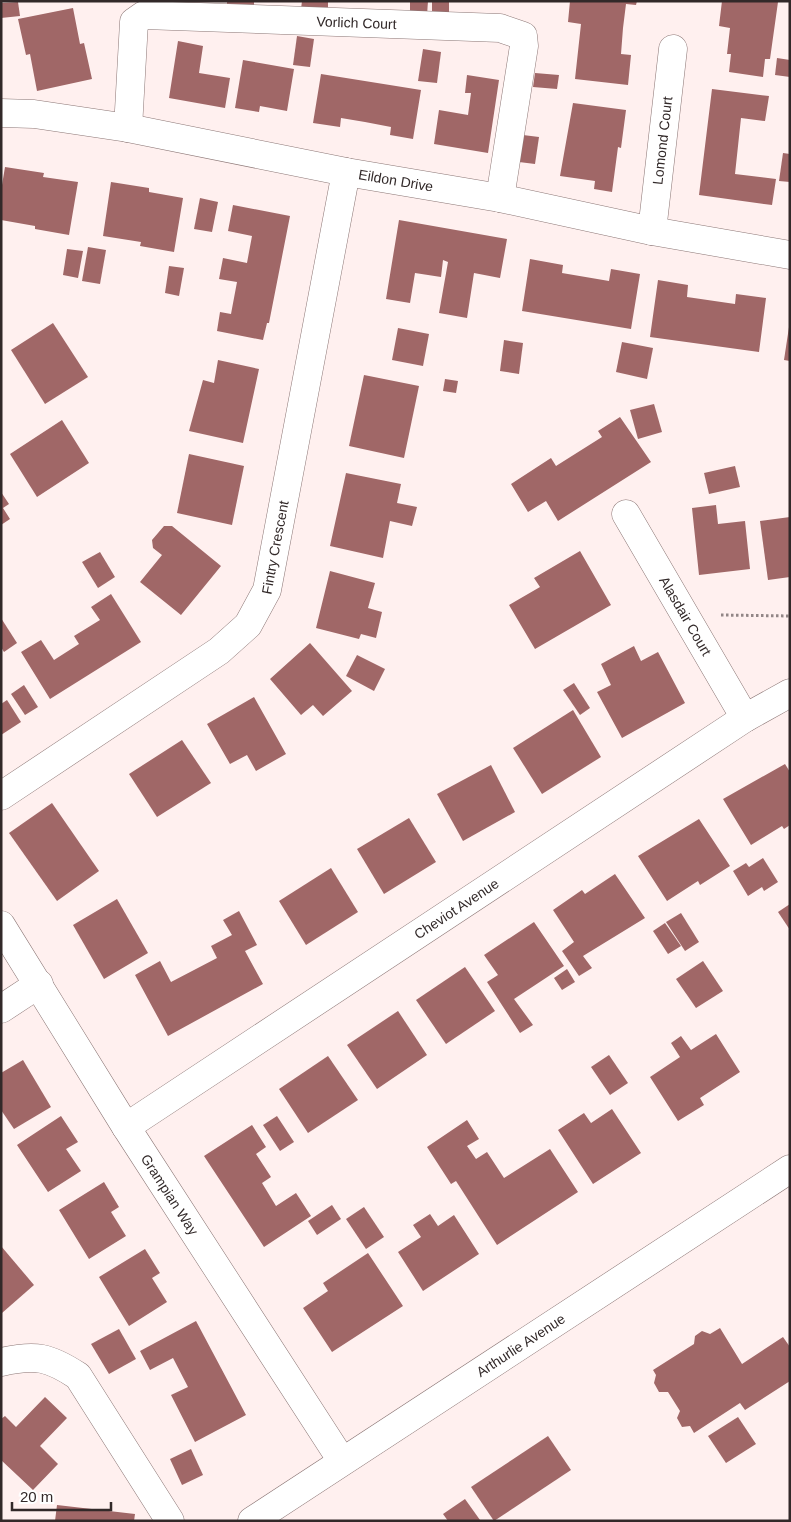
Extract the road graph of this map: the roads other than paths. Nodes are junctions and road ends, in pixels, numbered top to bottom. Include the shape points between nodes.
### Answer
1 (672, 49) dead end
2 (1, 113) edge
3 (128, 128) junction
4 (346, 172) junction
5 (500, 198) junction
6 (652, 231) junction
7 (790, 255) edge
8 (626, 514) dead end
9 (790, 693) edge
10 (745, 718) junction
11 (1, 796) edge
12 (1, 925) edge
13 (39, 984) junction
14 (1, 1009) edge
15 (126, 1127) junction
16 (789, 1172) edge
17 (1, 1362) edge
18 (342, 1462) junction
19 (170, 1521) edge
20 (252, 1521) edge

1 - 6 street, Lomond Court
2 - 3 street, Eildon Drive via 34,114
3 - 4 street, Eildon Drive
3 - 5 street, Vorlich Court via 134,22 144,15 500,28 523,36 524,46
4 - 5 street, Eildon Drive
4 - 11 street, Fintry Crescent via 267,590 248,625 219,651
5 - 6 street, Eildon Drive
6 - 7 street, Eildon Drive
8 - 10 street, Alasdair Court
9 - 10 street, Cheviot Avenue
10 - 15 street, Cheviot Avenue
12 - 13 street, Grampian Way
13 - 14 street
13 - 15 street, Grampian Way
15 - 18 street, Grampian Way
16 - 18 street, Arthurlie Avenue
17 - 19 street via 23,1357 55,1361 78,1376
18 - 20 street, Arthurlie Avenue

